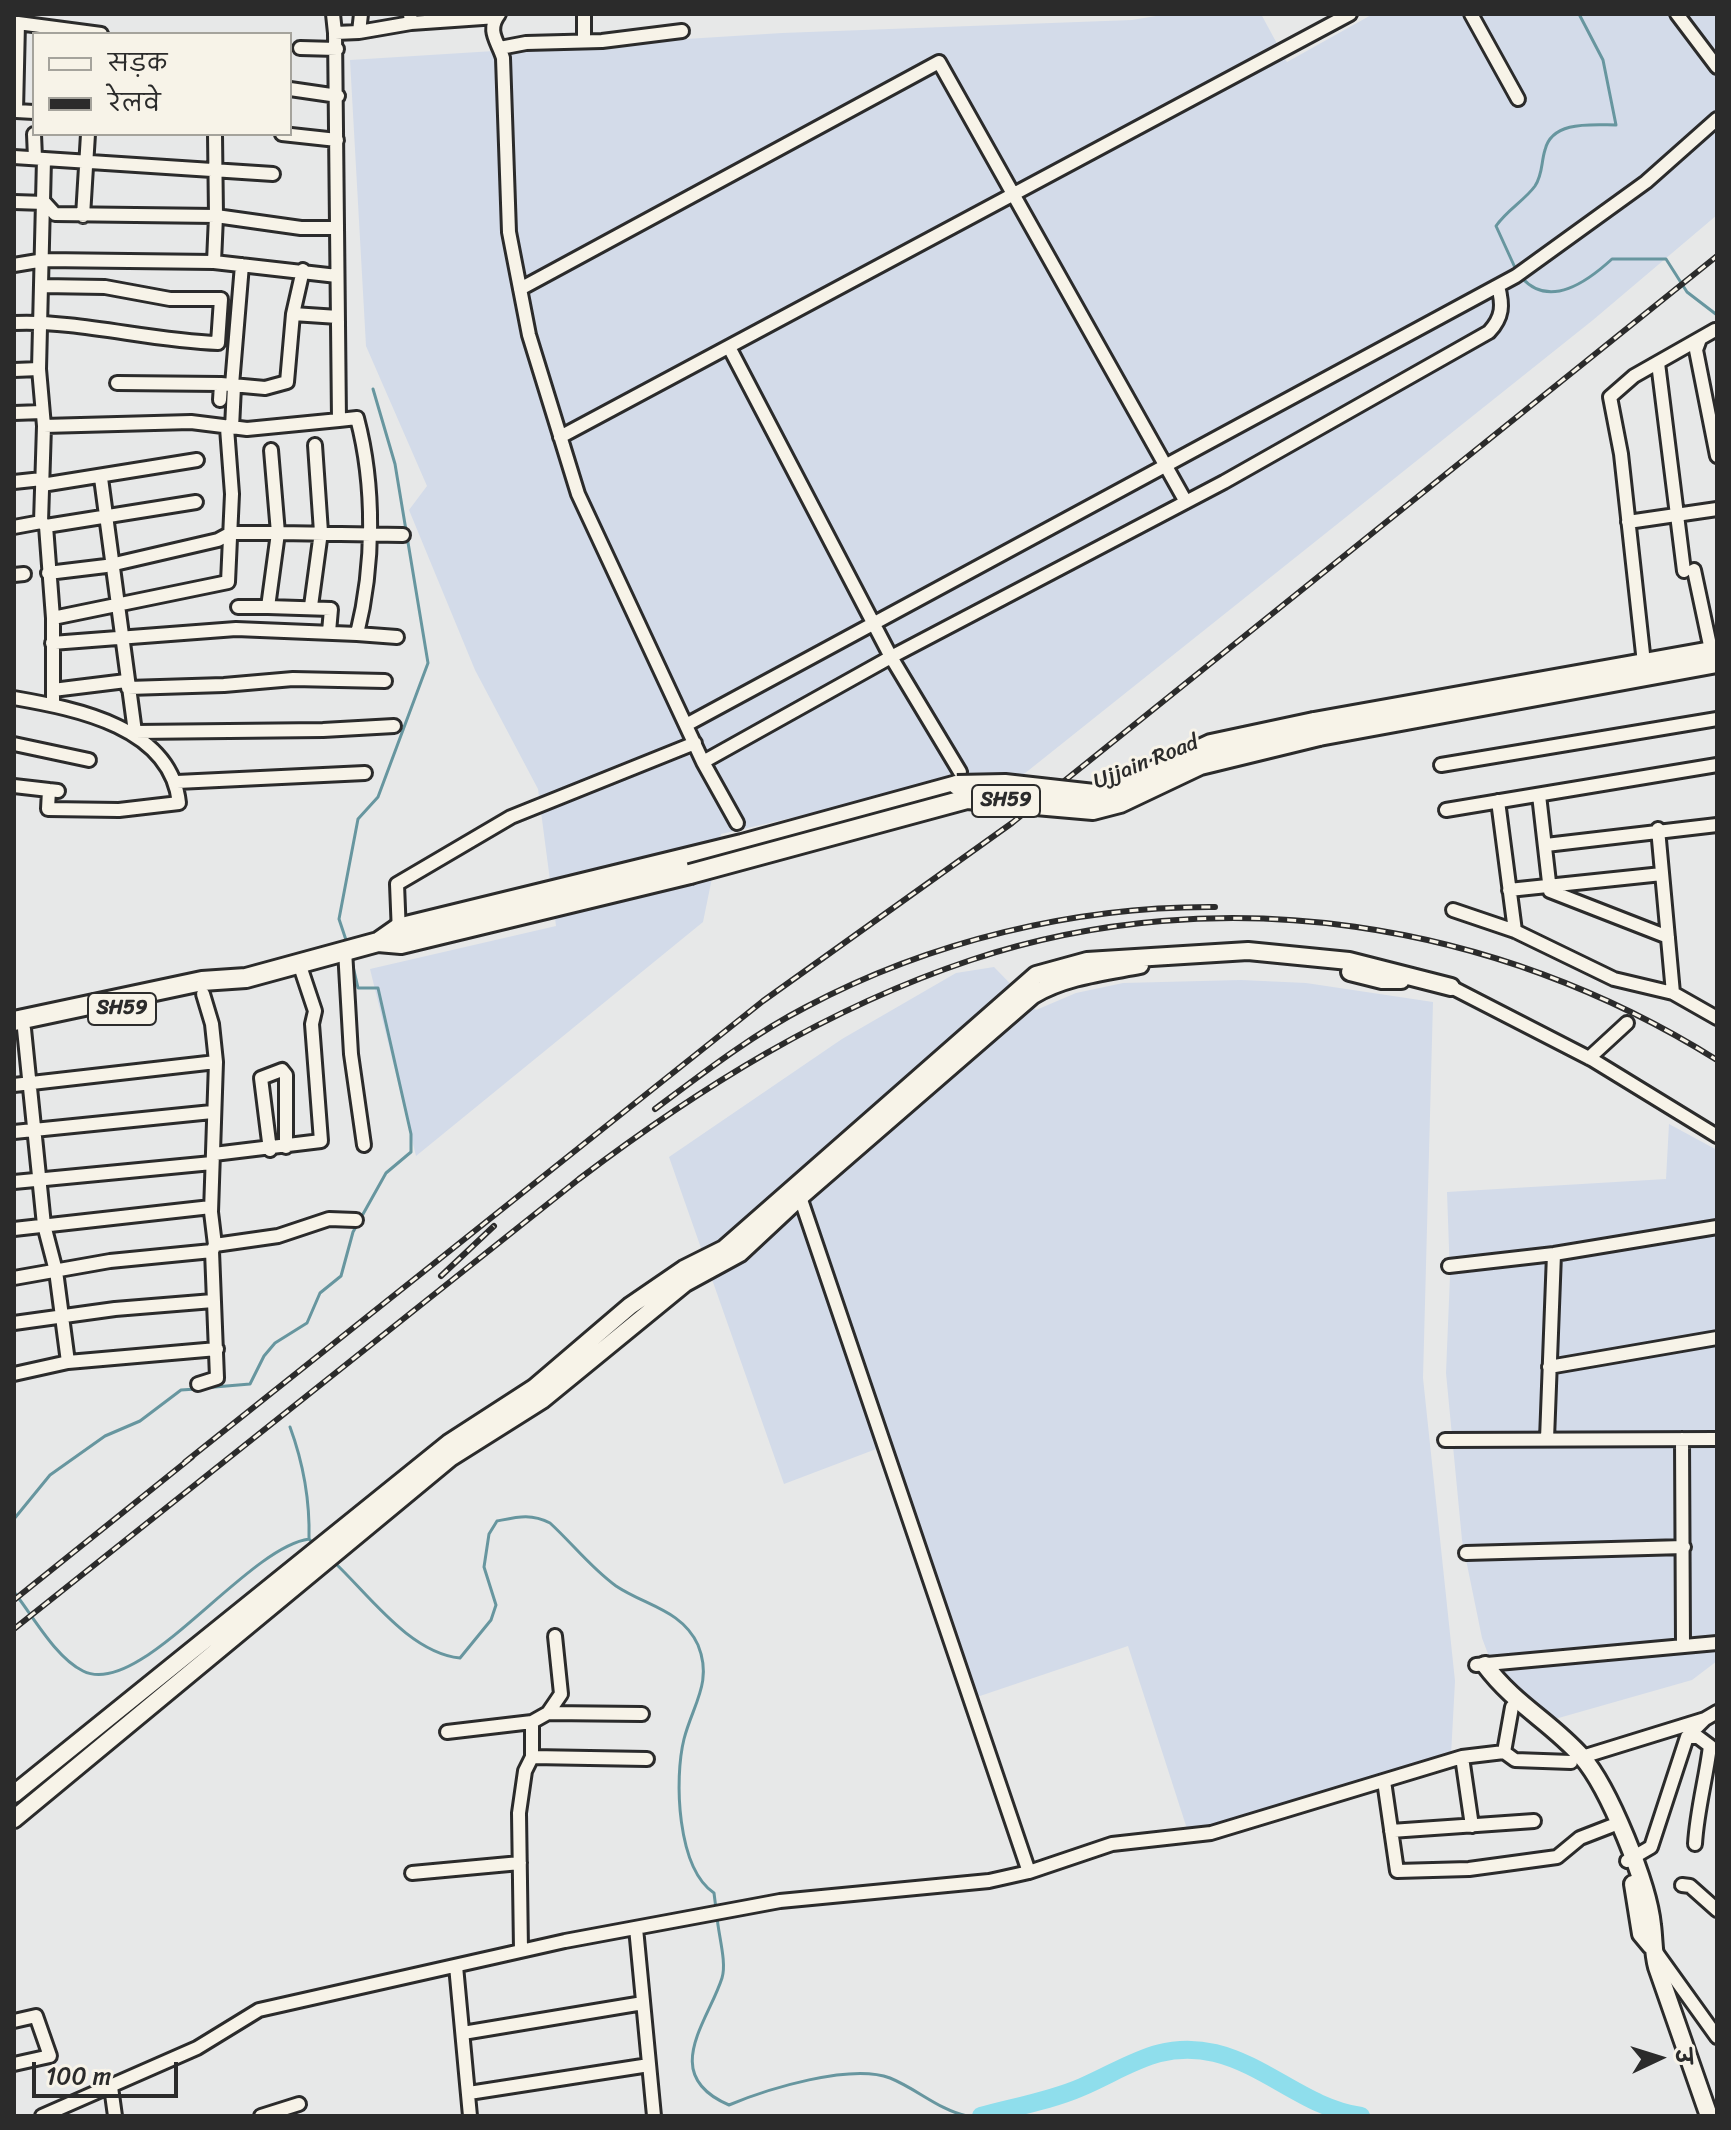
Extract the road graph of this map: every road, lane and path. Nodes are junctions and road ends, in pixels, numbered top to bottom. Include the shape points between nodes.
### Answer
1 (333, 14) edge
2 (361, 14) edge
3 (584, 14) edge
4 (1350, 14) edge
5 (1471, 14) edge
6 (1677, 14) edge
7 (498, 16) edge
8 (455, 17) edge
9 (410, 18) edge
10 (19, 21) edge
11 (682, 31) dead end
12 (88, 32) edge
13 (359, 32) junction
14 (335, 33) junction
15 (584, 40) junction
16 (300, 48) dead end
17 (500, 48) junction
18 (337, 49) junction
19 (15, 67) edge
20 (1717, 67) edge
21 (292, 89) edge
22 (338, 96) junction
23 (1518, 99) dead end
24 (15, 110) edge
25 (1717, 119) edge
26 (292, 135) edge
27 (34, 136) edge
28 (88, 136) edge
29 (215, 136) edge
30 (337, 140) junction
31 (14, 157) edge
32 (39, 158) junction
33 (85, 159) junction
34 (217, 170) junction
35 (273, 174) dead end
36 (1012, 197) junction
37 (14, 202) edge
38 (45, 203) junction
39 (83, 216) junction
40 (216, 216) junction
41 (336, 228) junction
42 (44, 260) junction
43 (214, 262) junction
44 (14, 265) edge
45 (242, 265) junction
46 (303, 270) junction
47 (337, 276) junction
48 (42, 286) junction
49 (1498, 286) junction
50 (520, 289) junction
51 (293, 314) junction
52 (338, 317) junction
53 (41, 322) junction
54 (14, 323) edge
55 (1715, 330) dead end
56 (1700, 339) junction
57 (729, 347) junction
58 (1658, 363) junction
59 (39, 369) junction
60 (14, 370) edge
61 (117, 383) dead end
62 (229, 385) junction
63 (220, 400) dead end
64 (42, 412) junction
65 (14, 413) edge
66 (339, 420) junction
67 (44, 426) junction
68 (230, 428) junction
69 (560, 437) junction
70 (315, 445) dead end
71 (271, 450) dead end
72 (1717, 456) edge
73 (197, 460) dead end
74 (1167, 466) junction
75 (101, 478) junction
76 (14, 482) edge
77 (42, 482) junction
78 (196, 502) dead end
79 (1186, 502) junction
80 (1717, 509) edge
81 (1678, 515) junction
82 (107, 517) junction
83 (1628, 522) junction
84 (44, 524) junction
85 (14, 527) edge
86 (321, 532) junction
87 (231, 533) junction
88 (278, 533) junction
89 (370, 534) junction
90 (403, 535) dead end
91 (114, 562) junction
92 (48, 573) junction
93 (118, 605) junction
94 (311, 606) junction
95 (238, 607) dead end
96 (268, 607) junction
97 (53, 618) junction
98 (874, 623) junction
99 (329, 632) junction
100 (357, 634) junction
101 (122, 635) junction
102 (397, 637) dead end
103 (52, 643) junction
104 (1715, 654) edge
105 (891, 657) junction
106 (1644, 663) junction
107 (385, 681) dead end
108 (127, 684) junction
109 (53, 690) junction
110 (14, 698) edge
111 (1496, 698) junction
112 (53, 705) junction
113 (1717, 719) edge
114 (686, 725) junction
115 (394, 726) dead end
116 (1317, 729) junction
117 (135, 732) junction
118 (695, 743) junction
119 (14, 744) edge
120 (89, 760) dead end
121 (703, 762) junction
122 (1441, 765) dead end
123 (1717, 765) edge
124 (960, 772) dead end
125 (365, 773) dead end
126 (177, 782) junction
127 (14, 786) edge
128 (1539, 795) junction
129 (1498, 801) junction
130 (1446, 810) dead end
131 (737, 823) dead end
132 (1717, 825) edge
133 (1658, 829) junction
134 (1546, 845) junction
135 (1662, 874) junction
136 (1549, 885) junction
137 (1509, 890) junction
138 (1453, 910) dead end
139 (1515, 931) junction
140 (409, 934) junction
141 (1668, 937) junction
142 (345, 950) junction
143 (299, 963) junction
144 (229, 982) junction
145 (1451, 987) joint
146 (1673, 993) junction
147 (203, 994) junction
148 (1717, 1018) edge
149 (1627, 1023) dead end
150 (17, 1027) edge
151 (1589, 1058) junction
152 (216, 1062) junction
153 (30, 1082) junction
154 (14, 1085) edge
155 (212, 1112) junction
156 (34, 1129) junction
157 (14, 1132) edge
158 (1717, 1136) edge
159 (364, 1145) dead end
160 (286, 1147) junction
161 (270, 1150) junction
162 (213, 1158) junction
163 (39, 1178) junction
164 (14, 1182) edge
165 (797, 1190) junction
166 (211, 1207) junction
167 (356, 1220) dead end
168 (44, 1225) junction
169 (1717, 1227) edge
170 (14, 1229) edge
171 (214, 1248) junction
172 (1554, 1254) junction
173 (1449, 1266) dead end
174 (56, 1271) junction
175 (14, 1278) edge
176 (213, 1301) junction
177 (62, 1316) junction
178 (14, 1323) edge
179 (1717, 1338) edge
180 (217, 1349) junction
181 (68, 1362) junction
182 (1549, 1367) junction
183 (14, 1374) edge
184 (198, 1384) dead end
185 (1547, 1439) junction
186 (1682, 1439) junction
187 (1717, 1439) edge
188 (1445, 1440) dead end
189 (337, 1544) junction
190 (1684, 1547) junction
191 (1466, 1553) dead end
192 (555, 1636) dead end
193 (1717, 1643) edge
194 (1683, 1646) junction
195 (1480, 1665) junction
196 (1512, 1707) junction
197 (1717, 1712) edge
198 (548, 1713) junction
199 (642, 1714) dead end
200 (1705, 1719) junction
201 (532, 1722) junction
202 (447, 1732) dead end
203 (1687, 1737) junction
204 (1712, 1742) edge
205 (1504, 1752) junction
206 (532, 1757) junction
207 (1462, 1757) junction
208 (647, 1759) dead end
209 (1576, 1760) junction
210 (1384, 1781) junction
211 (1711, 1781) edge
212 (14, 1794) edge
213 (14, 1819) edge
214 (1534, 1821) dead end
215 (1472, 1826) junction
216 (1611, 1826) junction
217 (1391, 1831) junction
218 (1695, 1844) dead end
219 (1631, 1859) junction
220 (520, 1863) junction
221 (1029, 1872) junction
222 (412, 1873) dead end
223 (1682, 1885) dead end
224 (1717, 1910) edge
225 (636, 1928) junction
226 (1651, 1946) junction
227 (521, 1950) junction
228 (456, 1966) junction
229 (643, 2003) junction
230 (14, 2021) edge
231 (1714, 2029) edge
232 (463, 2033) junction
233 (14, 2064) edge
234 (649, 2065) junction
235 (111, 2087) junction
236 (469, 2093) junction
237 (299, 2104) dead end
238 (42, 2116) edge
239 (115, 2116) edge
240 (261, 2116) edge
241 (470, 2116) edge
242 (654, 2116) edge
243 (1709, 2116) edge

1 - 14 street
2 - 13 street
3 - 15 street
4 - 36 street
5 - 23 street
6 - 20 street
7 - 8 street
7 - 17 street via 493,36
8 - 9 street
9 - 13 street
10 - 12 street
10 - 19 street
11 - 15 street
13 - 14 street
14 - 18 street
15 - 17 street
16 - 18 street
17 - 50 street via 509,232
18 - 22 street
19 - 24 street
21 - 22 street
22 - 30 street
25 - 49 street via 1646,182
26 - 30 street
27 - 32 street
28 - 33 street
29 - 34 street
30 - 41 street
31 - 32 street
32 - 33 street
32 - 38 street
33 - 34 street
33 - 39 street
34 - 35 street
34 - 40 street
36 - 50 street via 939,62
36 - 57 street
36 - 74 street
37 - 38 street
38 - 39 street via 55,214
38 - 42 street
39 - 40 street
40 - 41 street
40 - 43 street
41 - 47 street
42 - 43 street
42 - 44 street
42 - 48 street
43 - 45 street
45 - 46 street
45 - 62 street
46 - 47 street
46 - 51 street
47 - 52 street
48 - 53 street
48 - 53 street via 221,299 218,343
49 - 74 street
49 - 79 street via 1503,305 1499,322 1489,332
50 - 69 street
51 - 52 street
51 - 62 street via 287,382 265,388
52 - 66 street
53 - 54 street
53 - 59 street
55 - 56 street
56 - 58 street
56 - 72 street via 1696,350
57 - 69 street
57 - 98 street
58 - 81 street
58 - 83 street via 1610,397
59 - 60 street
59 - 64 street
61 - 62 street
62 - 63 street
62 - 68 street
64 - 65 street
64 - 67 street
66 - 68 street
66 - 89 street via 362,417
67 - 68 street via 191,422
67 - 77 street
68 - 87 street
69 - 114 street via 578,494
70 - 86 street
71 - 88 street
73 - 75 street
74 - 79 street
74 - 98 street
75 - 77 street
75 - 82 street
76 - 77 street
77 - 84 street
78 - 82 street
79 - 105 street
80 - 81 street
81 - 83 street
81 - 104 street
82 - 84 street
82 - 91 street
83 - 106 street
84 - 85 street
84 - 92 street
86 - 88 street
86 - 89 street
86 - 94 street
87 - 88 street
87 - 91 street
87 - 93 street via 227,584
88 - 96 street
89 - 90 street
89 - 100 street
91 - 92 street
91 - 93 street
92 - 97 street
93 - 97 street
93 - 101 street
94 - 96 street
94 - 99 street via 331,609
95 - 96 street
97 - 103 street
98 - 105 street
98 - 114 street
99 - 100 street
99 - 101 street via 236,629
100 - 102 street
101 - 103 street
101 - 108 street
103 - 109 street
104 - 106 main road, Ujjain Road / SH59
104 - 111 main road, Ujjain Road / SH59
105 - 121 street
105 - 124 street
106 - 111 main road, Ujjain Road / SH59
107 - 108 street
108 - 109 street
108 - 117 street
109 - 112 street
110 - 112 street
111 - 116 main road, Ujjain Road / SH59
111 - 116 main road, Ujjain Road / SH59 via 1461,695
112 - 117 street
113 - 122 street
114 - 118 street
115 - 117 street
116 - 140 main road, Ujjain Road / SH59, bridge via 1200,765 1120,803 1093,810 967,799 690,874
116 - 140 main road, SH59, bridge via 1211,744 1108,791 957,785
117 - 126 street
118 - 121 street
118 - 140 street via 511,817 397,884
119 - 120 street
121 - 131 street
123 - 128 street
125 - 126 street
126 - 127 street via 179,803 119,810 48,809 54,791
128 - 129 street
128 - 134 street
129 - 130 street
129 - 137 street
132 - 133 street
133 - 134 street
133 - 135 street
134 - 136 street
135 - 136 street
135 - 141 street
136 - 137 street
136 - 141 street via 1550,891
137 - 139 street
138 - 139 street
139 - 146 street via 1614,979
140 - 142 main road, SH59
141 - 146 street
142 - 143 main road, SH59
142 - 159 street via 351,1054
143 - 144 main road, SH59
143 - 160 street via 315,1011 321,1141
144 - 147 main road, SH59
144 - 150 main road, SH59 via 202,981
145 - 151 street
145 - 165 street via 1241,961 1152,963 1049,985
146 - 148 street
147 - 150 main road, SH59
147 - 152 street
149 - 151 street
150 - 153 street
151 - 158 street
152 - 153 street
152 - 155 street
153 - 154 street
153 - 156 street
155 - 156 street
155 - 162 street
156 - 157 street
156 - 163 street
160 - 161 street
160 - 161 street via 282,1070 261,1078
161 - 162 street
162 - 163 street
162 - 166 street
163 - 164 street
163 - 168 street
165 - 189 street via 740,1253 685,1283 542,1400 450,1458
165 - 221 street
166 - 168 street
166 - 171 street
167 - 171 street via 329,1219 278,1236
168 - 170 street
168 - 174 street
169 - 172 street
171 - 174 street
171 - 176 street
172 - 173 street
172 - 182 street
174 - 175 street
174 - 177 street
176 - 177 street
176 - 180 street
177 - 178 street
177 - 181 street
179 - 182 street
180 - 181 street
180 - 184 street via 216,1380
181 - 183 street
182 - 185 street
185 - 186 street
185 - 188 street
186 - 187 street
186 - 190 street
189 - 212 street via 269,1588
189 - 213 street via 278,1603
190 - 191 street
190 - 194 street
192 - 198 street via 561,1688
193 - 194 street
194 - 195 street
195 - 196 street
195 - 209 street
196 - 205 street
196 - 209 street
197 - 200 street
198 - 199 street
198 - 201 street
200 - 203 street
200 - 209 street
201 - 202 street
201 - 206 street
203 - 204 street
203 - 219 street via 1651,1847
204 - 211 street
205 - 207 street
205 - 209 street via 1515,1760
206 - 208 street
206 - 220 street via 521,1792
207 - 210 street
207 - 215 street
209 - 216 street
209 - 219 street
210 - 217 street
210 - 221 street via 1211,1833 1112,1844
211 - 218 street via 1697,1808
214 - 215 street
215 - 217 street
216 - 217 street via 1580,1838 1557,1857 1469,1869 1397,1871
216 - 219 street
219 - 226 street via 1641,1934
220 - 222 street
220 - 227 street
221 - 225 street via 989,1881 809,1898
223 - 224 street
225 - 227 street
225 - 229 street
226 - 231 street
226 - 243 street
227 - 228 street
228 - 232 street
228 - 235 street via 259,2010 197,2048
229 - 232 street
229 - 234 street
230 - 233 street via 36,2016 50,2056
232 - 236 street
234 - 236 street
234 - 242 street
235 - 238 street
235 - 239 street
236 - 241 street
237 - 240 street

